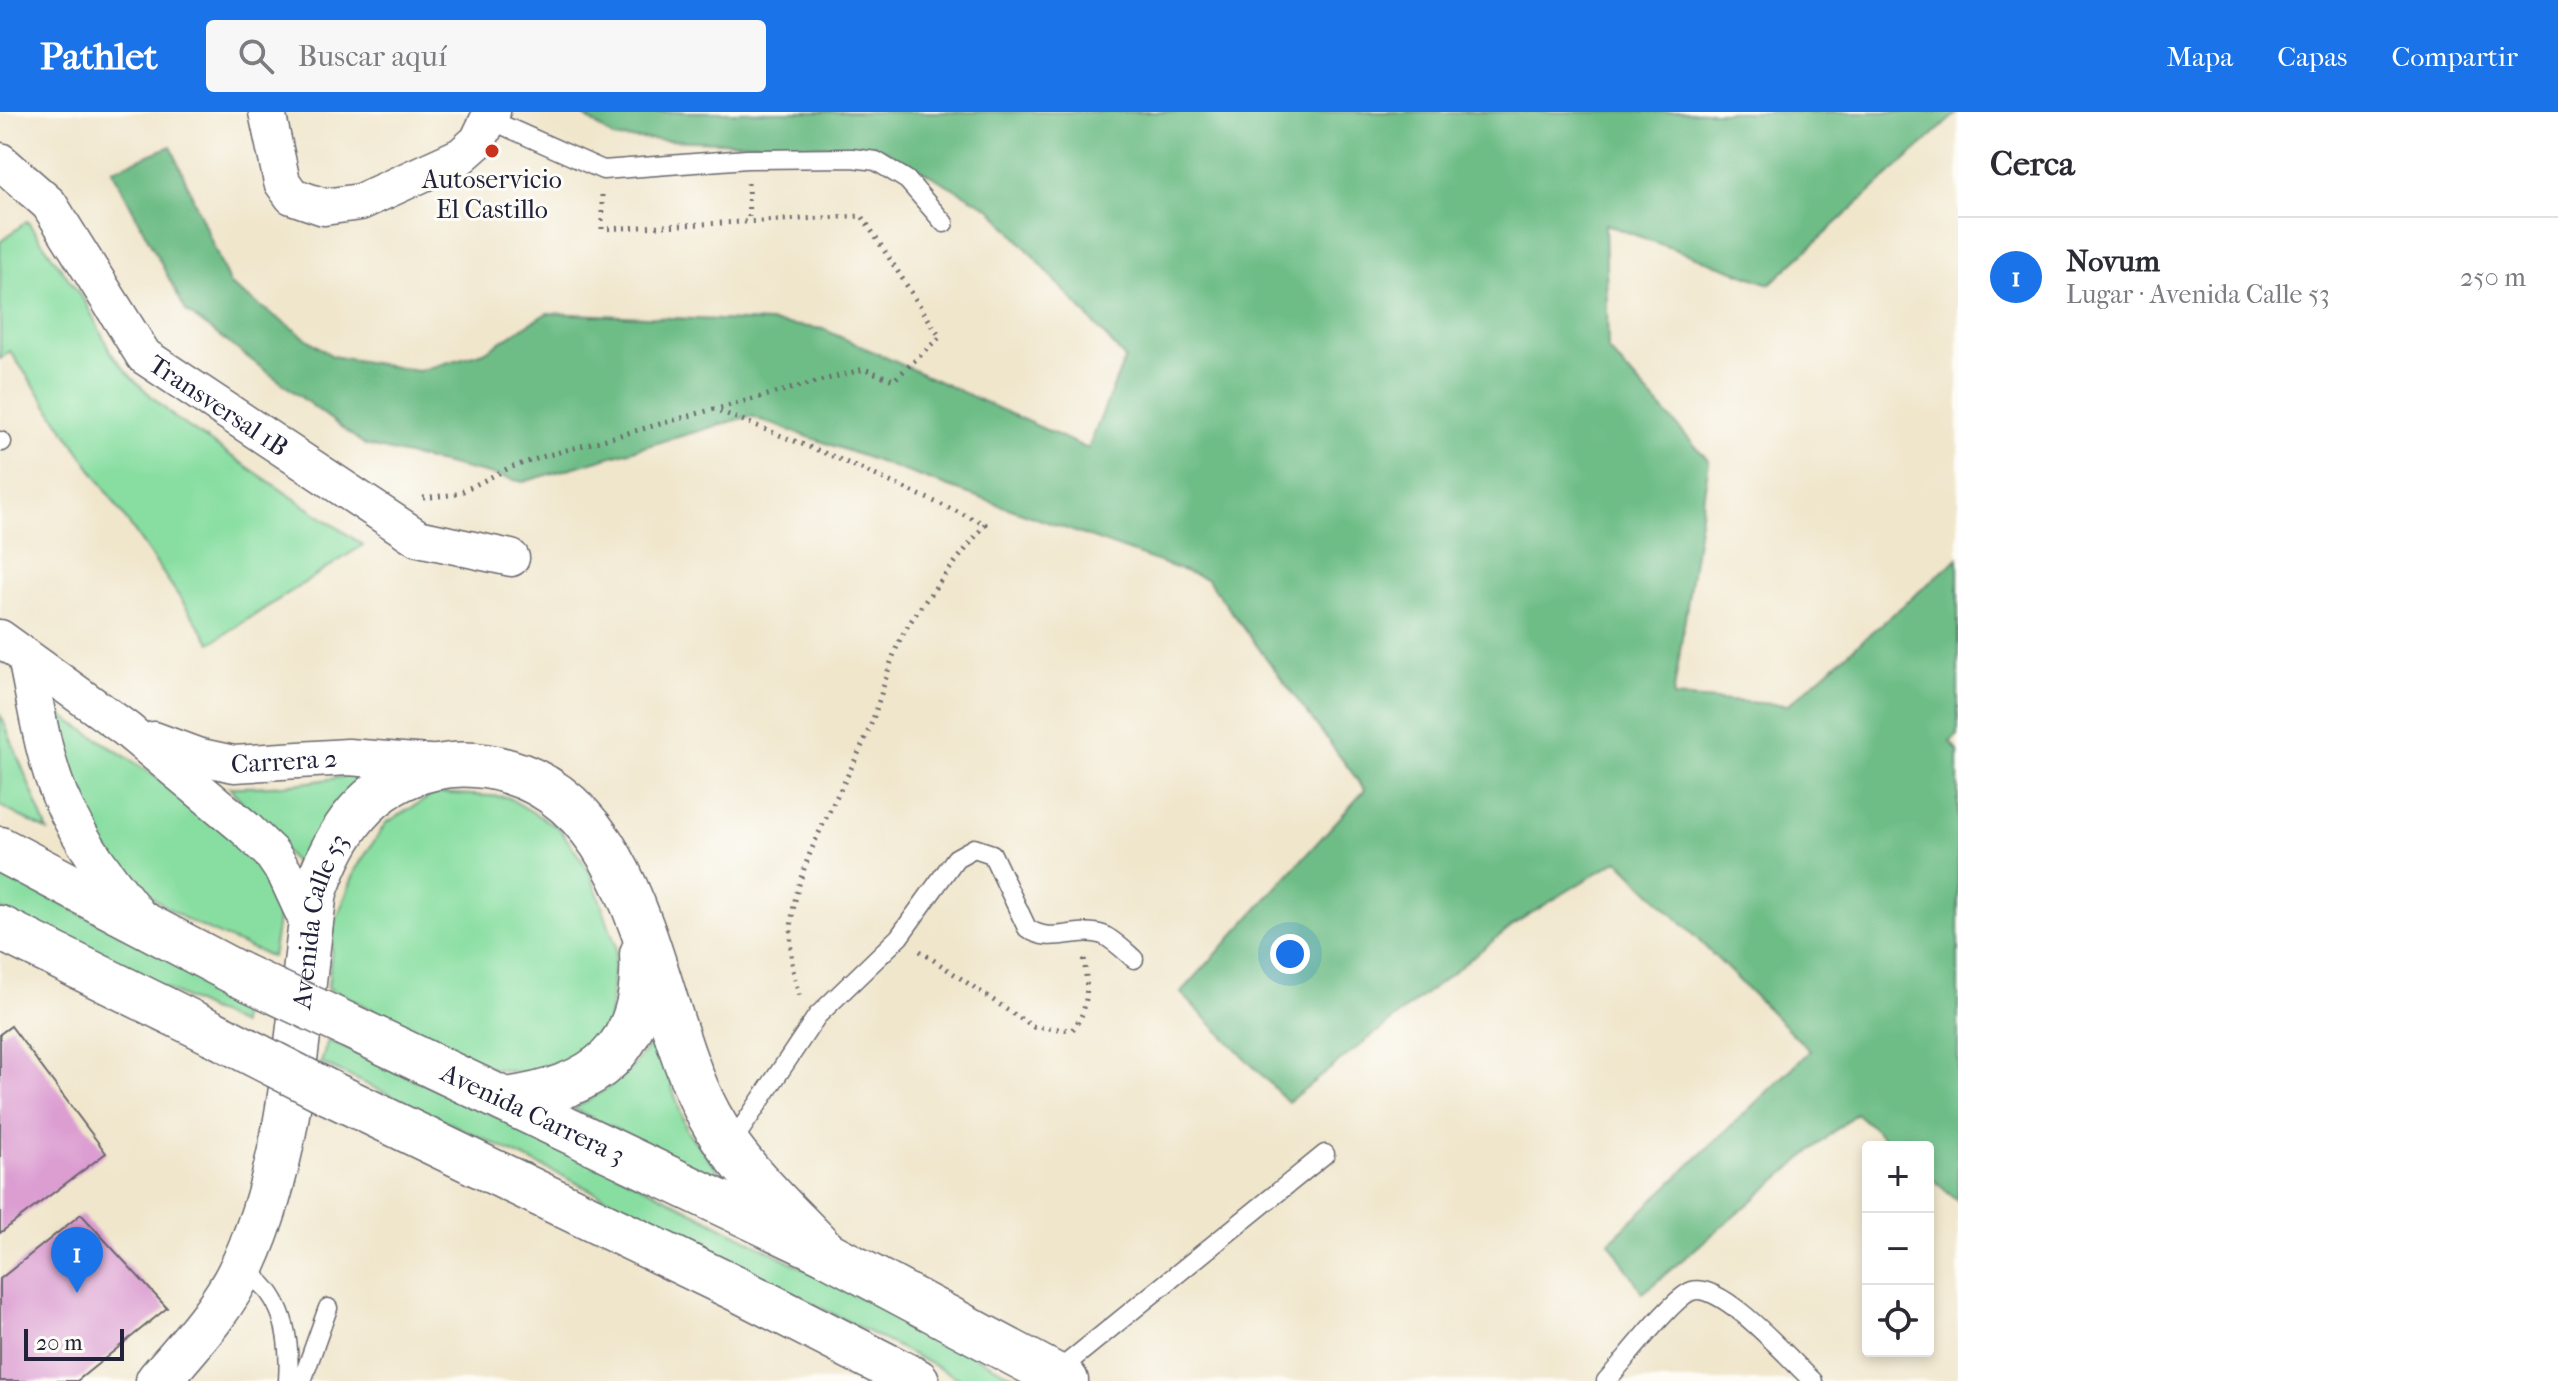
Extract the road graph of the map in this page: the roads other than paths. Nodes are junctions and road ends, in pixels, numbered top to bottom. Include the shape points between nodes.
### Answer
1 (267, 112) edge
2 (491, 116) edge
3 (0, 161) edge
4 (944, 223) dead end
5 (511, 558) dead end
6 (13, 648) edge
7 (126, 729) junction
8 (449, 764) junction
9 (0, 849) edge
10 (310, 927) junction
11 (641, 927) junction
12 (0, 928) edge
13 (148, 928) junction
14 (1134, 959) dead end
15 (505, 1100) junction
16 (729, 1147) junction
17 (1325, 1154) dead end
18 (826, 1253) junction
19 (242, 1269) junction
20 (328, 1308) dead end
21 (1060, 1378) edge
22 (158, 1381) edge
23 (288, 1381) edge
24 (302, 1381) edge
25 (917, 1381) edge
26 (1606, 1381) edge
27 (1813, 1381) edge

1 - 2 street via 282,182 292,196 324,207 360,202 461,156 478,141
2 - 4 lane via 603,170 747,159 876,161 907,180
3 - 5 street, Transversal 1B via 49,204 144,356 418,538
6 - 7 street, Carrera 2
6 - 13 street, Carrera 2 via 59,795 101,869
7 - 8 street, Carrera 2 via 234,764 348,757
7 - 10 street, Carrera 2 via 271,853
8 - 10 main road, Avenida Calle 53 via 409,773 372,795 342,830 319,878
8 - 11 main road, Avenida Calle 53 via 489,766 527,777 580,812 601,842
9 - 13 main road, Avenida Carrera 3
10 - 19 main road, Avenida Calle 53 via 280,1143 266,1206
11 - 15 main road, Avenida Calle 53 via 639,1008 629,1036 610,1060 585,1078
11 - 16 main road, Avenida Calle 53 via 692,1081
12 - 25 main road, bridge
13 - 15 main road, Avenida Carrera 3, bridge
14 - 16 lane via 1102,935 1046,937 1027,928 992,854 974,848 956,858 899,937 817,1016
15 - 18 main road, Avenida Carrera 3
16 - 18 main road, Avenida Calle 53
17 - 21 lane
18 - 21 main road, Avenida Carrera 3
19 - 22 main road, Avenida Calle 53 via 196,1338
19 - 23 lane via 256,1277 285,1319
20 - 24 lane
26 - 27 lane via 1682,1296 1703,1289 1722,1297

